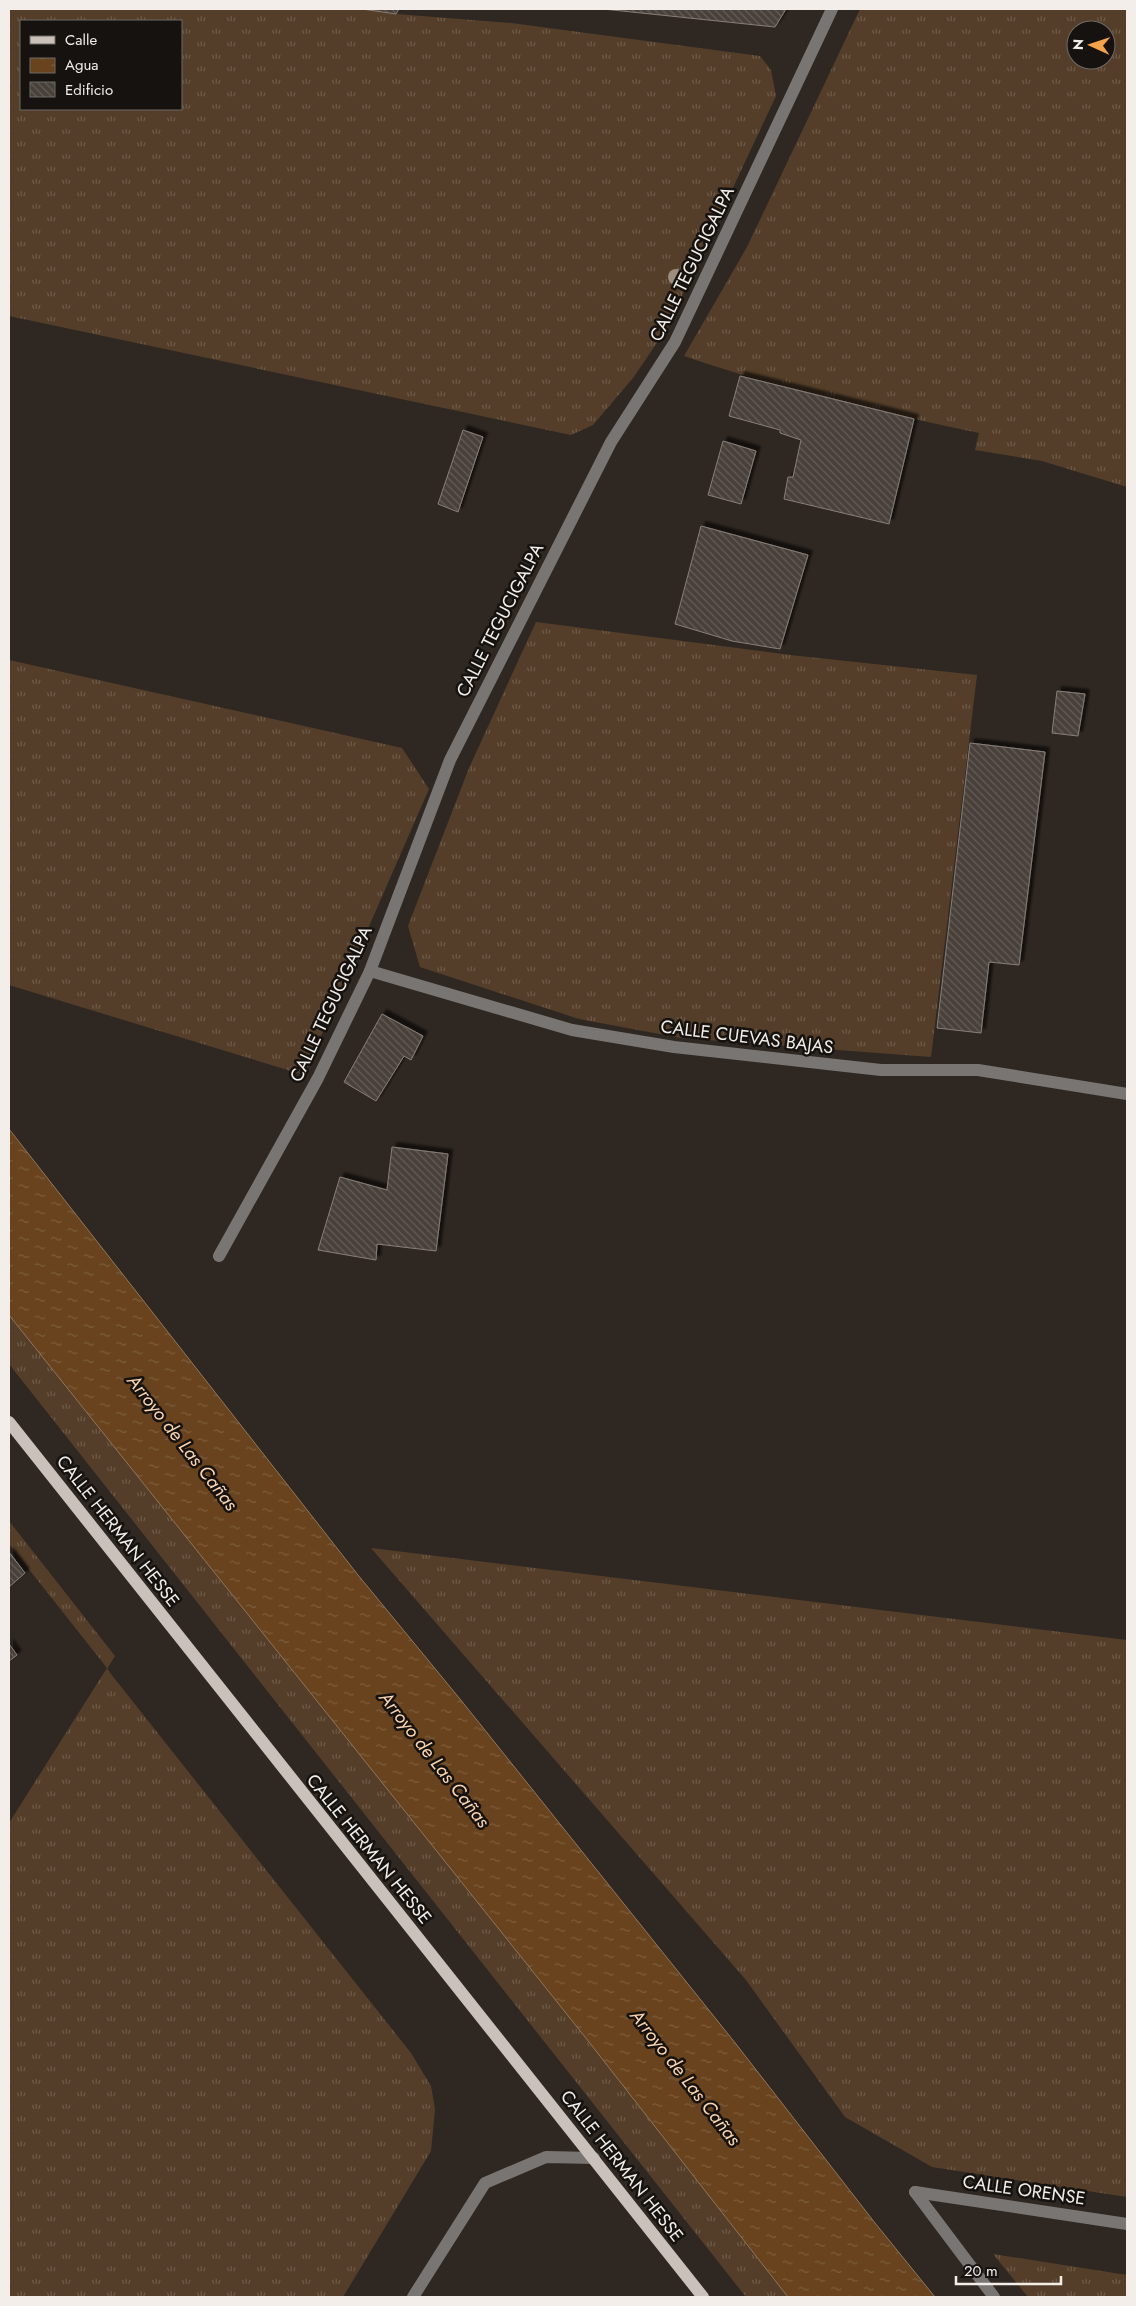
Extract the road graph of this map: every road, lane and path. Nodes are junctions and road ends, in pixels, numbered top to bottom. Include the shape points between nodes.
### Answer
1 (832, 9) edge
2 (370, 971) junction
3 (1127, 1094) edge
4 (219, 1256) dead end
5 (9, 1422) edge
6 (594, 2158) junction
7 (1127, 2224) edge
8 (413, 2297) edge
9 (703, 2297) edge
10 (994, 2297) edge

1 - 2 street, CALLE TEGUCIGALPA via 675,342 611,442 450,760
2 - 3 street, CALLE CUEVAS BAJAS via 572,1030 674,1047 881,1070 978,1070
2 - 4 street, CALLE TEGUCIGALPA via 318,1078
5 - 6 main road, CALLE HERMAN HESSE via 314,1810
6 - 8 street via 546,2157 485,2184
6 - 9 main road, CALLE HERMAN HESSE
7 - 10 street, CALLE ORENSE via 915,2192

